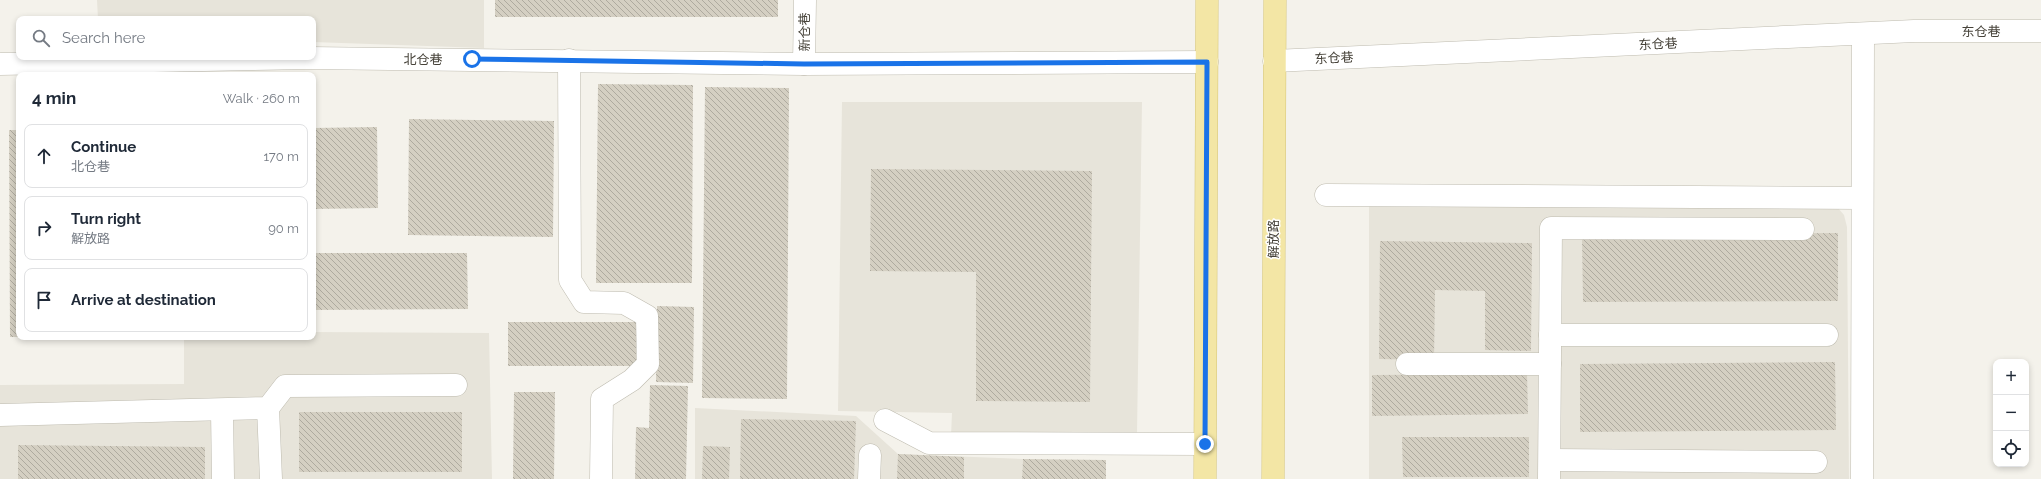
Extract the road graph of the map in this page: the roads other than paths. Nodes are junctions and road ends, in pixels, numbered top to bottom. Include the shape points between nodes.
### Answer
1 (805, 0) edge
2 (1207, 0) edge
3 (1275, 0) edge
4 (2041, 31) edge
5 (1863, 34) junction
6 (316, 58) edge
7 (207, 60) edge
8 (569, 60) junction
9 (1274, 61) junction
10 (1207, 62) junction
11 (0, 64) edge
12 (804, 64) junction
13 (1326, 195) dead end
14 (1862, 198) junction
15 (1803, 229) dead end
16 (1550, 335) junction
17 (1826, 335) dead end
18 (1407, 364) dead end
19 (1550, 364) junction
20 (456, 385) dead end
21 (268, 408) junction
22 (222, 410) junction
23 (0, 415) edge
24 (885, 420) dead end
25 (1205, 444) junction
26 (870, 455) dead end
27 (1816, 462) dead end
28 (1549, 469) edge
29 (223, 479) edge
30 (271, 479) edge
31 (601, 479) edge
32 (869, 479) edge
33 (1205, 479) edge
34 (1273, 479) edge
35 (1862, 479) edge

1 - 12 street, 新仓巷
2 - 10 main road
3 - 9 main road, 解放路
4 - 5 street, 东仓巷 via 1914,31
5 - 9 street, 东仓巷
5 - 14 street
6 - 8 street, 北仓巷
7 - 11 street, 北仓巷
8 - 12 street, 北仓巷
8 - 31 street via 570,280 584,302 624,303 647,316 648,364 632,380 602,399
9 - 34 main road, 解放路
10 - 12 street, 北仓巷
10 - 25 main road
13 - 14 street
14 - 35 street
15 - 16 street via 1551,228
16 - 17 street
16 - 19 street
18 - 19 street
19 - 28 street
20 - 21 street via 285,386
21 - 22 street
21 - 30 street
22 - 23 street
22 - 29 street
24 - 25 street via 929,443
25 - 33 main road
26 - 32 street
27 - 28 street

